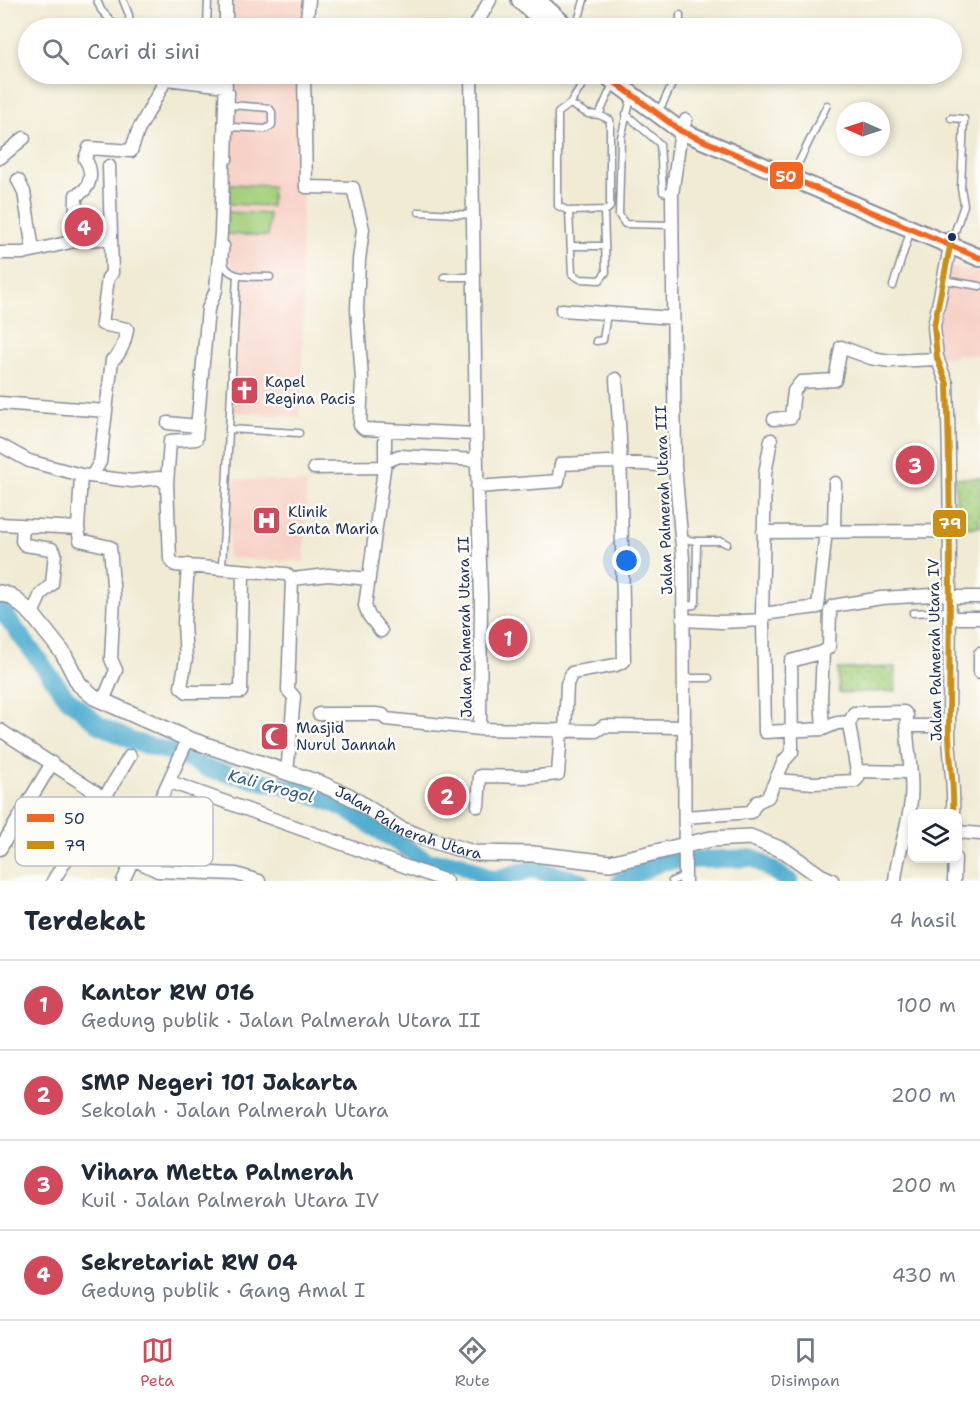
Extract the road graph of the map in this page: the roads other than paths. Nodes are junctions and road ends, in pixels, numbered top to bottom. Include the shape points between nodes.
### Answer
1 (97, 0) edge
2 (123, 0) edge
3 (208, 0) edge
4 (228, 0) edge
5 (309, 0) edge
6 (490, 0) edge
7 (520, 0) edge
8 (537, 0) edge
9 (584, 0) edge
10 (109, 18) edge
11 (129, 18) edge
12 (207, 18) edge
13 (228, 18) edge
14 (307, 18) edge
15 (480, 18) edge
16 (539, 18) edge
17 (557, 18) edge
18 (579, 18) edge
19 (163, 84) edge
20 (226, 84) edge
21 (231, 84) edge
22 (304, 84) edge
23 (471, 84) edge
24 (583, 84) edge
25 (612, 84) edge
26 (626, 84) edge
27 (672, 84) edge
28 (634, 90) junction
29 (570, 104) junction
30 (231, 105) junction
31 (662, 105) junction
32 (827, 105) dead end
33 (626, 114) junction
34 (599, 115) junction
35 (951, 118) dead end
36 (683, 126) junction
37 (231, 127) junction
38 (24, 138) dead end
39 (0, 158) edge
40 (109, 166) dead end
41 (790, 173) junction
42 (18, 180) dead end
43 (672, 195) junction
44 (604, 210) junction
45 (570, 211) junction
46 (419, 212) dead end
47 (473, 215) junction
48 (672, 225) junction
49 (912, 227) junction
50 (111, 238) junction
51 (75, 241) junction
52 (951, 242) junction
53 (571, 246) junction
54 (605, 246) junction
55 (980, 248) edge
56 (33, 250) junction
57 (0, 253) edge
58 (980, 258) edge
59 (237, 275) junction
60 (270, 277) dead end
61 (444, 277) dead end
62 (474, 277) junction
63 (942, 280) junction
64 (893, 286) dead end
65 (980, 286) edge
66 (562, 310) dead end
67 (607, 312) junction
68 (673, 318) junction
69 (596, 341) dead end
70 (938, 359) junction
71 (616, 379) dead end
72 (0, 403) edge
73 (106, 411) junction
74 (774, 419) dead end
75 (168, 423) dead end
76 (197, 426) junction
77 (230, 429) junction
78 (385, 430) junction
79 (299, 433) dead end
80 (476, 434) junction
81 (771, 440) dead end
82 (0, 445) edge
83 (477, 460) junction
84 (621, 463) junction
85 (384, 464) junction
86 (675, 466) junction
87 (314, 468) dead end
88 (86, 476) junction
89 (167, 483) junction
90 (835, 483) dead end
91 (477, 487) junction
92 (0, 524) edge
93 (23, 527) junction
94 (78, 528) junction
95 (830, 530) junction
96 (948, 531) junction
97 (763, 532) junction
98 (681, 539) junction
99 (697, 540) junction
100 (727, 544) dead end
101 (188, 566) junction
102 (222, 568) junction
103 (243, 572) junction
104 (291, 579) junction
105 (369, 579) junction
106 (0, 593) edge
107 (950, 595) junction
108 (980, 597) edge
109 (683, 606) junction
110 (913, 613) dead end
111 (32, 614) junction
112 (950, 614) junction
113 (980, 618) edge
114 (683, 620) junction
115 (381, 631) dead end
116 (823, 652) junction
117 (980, 654) edge
118 (980, 672) edge
119 (682, 678) junction
120 (709, 678) dead end
121 (103, 701) junction
122 (319, 714) dead end
123 (850, 722) junction
124 (906, 726) junction
125 (949, 726) junction
126 (685, 727) junction
127 (480, 729) junction
128 (823, 729) junction
129 (0, 731) edge
130 (563, 732) junction
131 (790, 732) junction
132 (186, 743) junction
133 (130, 756) dead end
134 (52, 763) junction
135 (857, 771) junction
136 (909, 772) junction
137 (287, 773) junction
138 (172, 778) junction
139 (776, 780) junction
140 (31, 797) edge
141 (103, 797) joint
142 (163, 797) edge
143 (478, 806) dead end
144 (953, 809) edge
145 (685, 817) junction
146 (15, 824) edge
147 (962, 832) edge
148 (978, 834) edge
149 (685, 848) junction
150 (0, 849) edge
151 (956, 863) edge
152 (62, 866) edge
153 (132, 866) edge
154 (148, 866) edge
155 (684, 875) edge
156 (53, 881) edge
157 (123, 881) edge
158 (260, 881) edge
159 (446, 881) edge
160 (672, 881) edge
161 (831, 881) edge
162 (895, 881) edge
163 (954, 881) edge

1 - 10 lane
2 - 11 lane
3 - 12 lane
4 - 13 street
5 - 14 street
6 - 15 street
7 - 16 main road
8 - 17 main road
9 - 18 lane
19 - 51 street via 131,151 89,148 86,159 91,167 90,183 76,195
20 - 76 street via 216,285 208,309
21 - 30 lane
22 - 78 street via 306,187 353,188 363,219 357,309 362,389 359,423 363,429
23 - 47 street, Jalan Palmerah Utara II
24 - 29 lane
25 - 34 lane
26 - 28 main road
27 - 31 lane
28 - 31 main road
28 - 33 lane
28 - 36 main road
29 - 34 lane
29 - 45 lane via 558,113 558,206
30 - 37 lane
30 - 37 lane via 269,108 272,125 266,129
31 - 36 main road
32 - 41 lane
33 - 43 lane via 660,144 663,192
33 - 48 lane via 621,138 619,216 625,224
34 - 44 lane via 610,120 611,202
35 - 52 lane via 964,119 964,205
36 - 41 main road
36 - 43 street, Jalan Palmerah Utara III
37 - 59 lane via 225,265
38 - 39 street
40 - 50 street
41 - 49 main road
42 - 56 street via 24,192
43 - 48 street, Jalan Palmerah Utara III
44 - 45 lane
44 - 54 lane
45 - 53 lane
46 - 47 lane
47 - 62 street, Jalan Palmerah Utara II
48 - 68 street, Jalan Palmerah Utara III
49 - 52 main road
49 - 64 lane
50 - 51 street
50 - 73 street via 112,273 102,324 126,329 124,344 112,360
51 - 56 street
52 - 55 main road
52 - 58 main road
52 - 63 street, Jalan Palmerah Utara IV
53 - 54 lane
53 - 54 lane via 575,278 600,280 606,272
56 - 57 street
59 - 60 lane
59 - 77 lane
61 - 62 lane
62 - 80 street, Jalan Palmerah Utara II
63 - 65 lane
63 - 70 street, Jalan Palmerah Utara IV via 934,326
66 - 67 street
67 - 68 street
67 - 69 lane via 603,340
68 - 86 street, Jalan Palmerah Utara III
70 - 74 street via 890,361 841,347 835,380 801,382 794,391 790,417
70 - 96 street, Jalan Palmerah Utara IV via 947,384
71 - 84 street
72 - 73 street
73 - 88 street via 100,462
75 - 76 street
76 - 89 street via 194,441 171,440
77 - 79 lane
77 - 102 lane
78 - 80 street
78 - 85 street
80 - 83 street, Jalan Palmerah Utara II
81 - 97 street via 765,474
82 - 88 street via 29,461
83 - 85 street via 399,456
83 - 91 street, Jalan Palmerah Utara II
84 - 86 street
84 - 91 street via 560,464 558,481
84 - 130 street via 624,661 572,673 567,684
85 - 87 street
85 - 105 street
86 - 98 street, Jalan Palmerah Utara III
88 - 89 street via 132,481 159,478
88 - 94 street
89 - 101 street via 170,559 175,565
90 - 95 street
91 - 127 street, Jalan Palmerah Utara II
92 - 93 street
93 - 94 street via 28,524
93 - 111 street via 25,544 55,553 51,584 41,594
94 - 121 street via 80,540 111,549 111,659 116,670
95 - 96 street
95 - 97 street
95 - 97 street via 818,607 762,614
96 - 107 street, Jalan Palmerah Utara IV
98 - 99 lane
98 - 109 street, Jalan Palmerah Utara III
99 - 100 lane
99 - 109 lane via 696,602
101 - 102 street
101 - 103 street via 182,687 187,692 241,692
102 - 103 street
103 - 104 street via 286,574
104 - 105 street via 328,575
104 - 137 street via 288,690 294,697
105 - 115 street via 365,606
106 - 111 street, Jalan Palmerah Utara
107 - 108 street
107 - 112 street, Jalan Palmerah Utara IV
107 - 116 street via 840,603 830,611 830,645
109 - 114 street, Jalan Palmerah Utara III
110 - 112 lane
111 - 121 street, Jalan Palmerah Utara via 63,653 79,684
112 - 113 street
112 - 125 street, Jalan Palmerah Utara IV
114 - 119 street, Jalan Palmerah Utara III
114 - 131 street via 763,620 764,731
116 - 128 street
116 - 131 street via 791,661
117 - 118 street
119 - 120 lane
119 - 126 street, Jalan Palmerah Utara III
121 - 132 street, Jalan Palmerah Utara
122 - 127 street via 376,714 386,719
123 - 124 street via 857,711 902,711 907,715
123 - 128 street
123 - 135 street
124 - 125 street
124 - 136 street
125 - 144 street, Jalan Palmerah Utara IV via 955,783
126 - 130 street, Jalan Palmerah Utara II via 603,726 596,731
126 - 145 street, Jalan Palmerah Utara III
127 - 130 street, Jalan Palmerah Utara II
128 - 131 street
129 - 134 street
130 - 143 street via 558,774 480,777
131 - 139 street via 792,752
132 - 137 street, Jalan Palmerah Utara
132 - 138 street
133 - 141 street
134 - 140 street
134 - 141 street
135 - 136 street
135 - 139 street via 857,780 852,781
136 - 162 street via 909,824 899,847
137 - 149 street, Jalan Palmerah Utara via 349,796 400,829 473,853 544,854 610,863 648,852
138 - 142 street
138 - 159 street
139 - 145 street via 768,797 756,803 752,812
145 - 149 street, Jalan Palmerah Utara III
146 - 150 street
147 - 148 street
149 - 155 street, Jalan Palmerah Utara III
149 - 161 street, Jalan Palmerah Utara via 728,837 761,840
151 - 163 street
152 - 156 street
153 - 157 street
154 - 158 street via 158,871 236,874
155 - 160 lane

